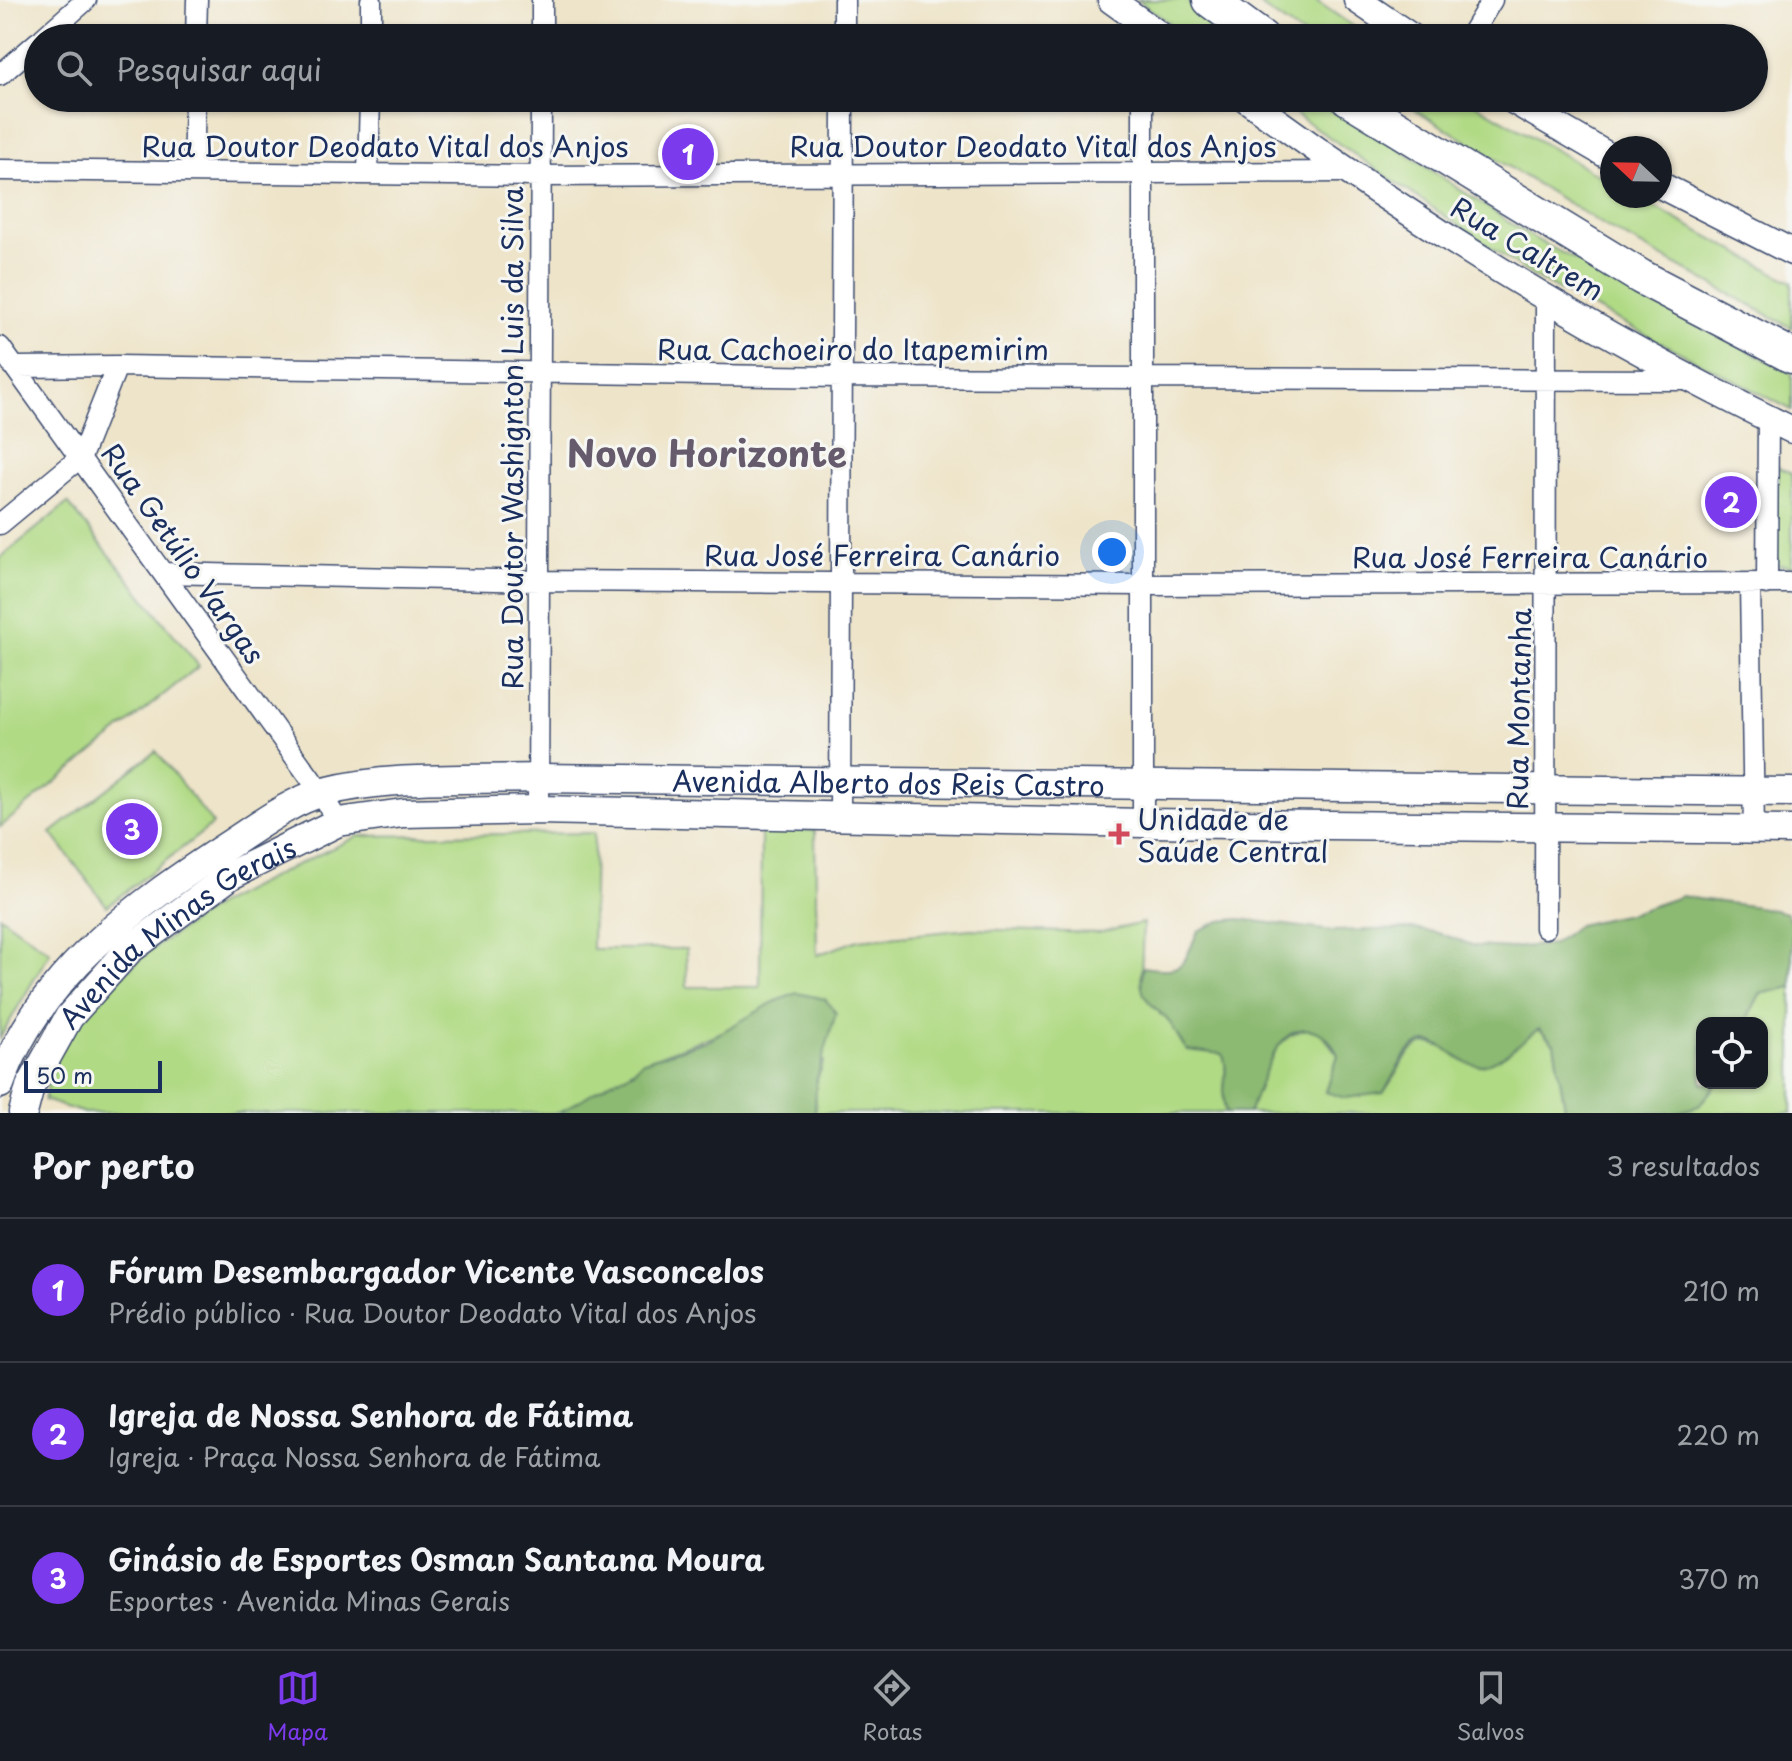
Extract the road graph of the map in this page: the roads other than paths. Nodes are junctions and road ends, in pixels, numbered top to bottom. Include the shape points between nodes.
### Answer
1 (86, 0) edge
2 (197, 0) edge
3 (371, 0) edge
4 (542, 0) edge
5 (844, 0) edge
6 (1111, 0) edge
7 (1210, 0) edge
8 (1357, 0) edge
9 (1492, 0) edge
10 (59, 24) edge
11 (196, 24) edge
12 (371, 24) edge
13 (542, 24) edge
14 (844, 24) edge
15 (1135, 24) edge
16 (1243, 24) edge
17 (1392, 24) edge
18 (1477, 24) edge
19 (24, 54) edge
20 (0, 75) edge
21 (195, 112) edge
22 (370, 112) edge
23 (541, 112) edge
24 (843, 112) edge
25 (1143, 112) edge
26 (1264, 112) edge
27 (1371, 112) edge
28 (1533, 112) edge
29 (1600, 151) edge
30 (0, 170) edge
31 (193, 172) junction
32 (1345, 172) junction
33 (368, 173) junction
34 (843, 174) junction
35 (1144, 175) junction
36 (541, 176) junction
37 (1672, 191) edge
38 (1792, 252) edge
39 (1546, 298) junction
40 (0, 347) edge
41 (1792, 356) edge
42 (117, 366) junction
43 (17, 367) junction
44 (540, 373) junction
45 (842, 377) junction
46 (1145, 377) junction
47 (1544, 379) junction
48 (1689, 380) junction
49 (1768, 419) junction
50 (1792, 430) edge
51 (81, 457) junction
52 (0, 524) edge
53 (163, 573) junction
54 (843, 580) junction
55 (539, 581) junction
56 (1547, 583) junction
57 (1792, 583) edge
58 (1758, 584) junction
59 (1142, 585) junction
60 (537, 778) junction
61 (841, 784) junction
62 (1142, 787) junction
63 (1546, 791) junction
64 (1754, 792) junction
65 (1792, 792) edge
66 (321, 793) junction
67 (538, 810) junction
68 (840, 817) junction
69 (338, 822) junction
70 (1143, 823) junction
71 (1544, 828) junction
72 (1792, 830) edge
73 (1754, 831) junction
74 (1545, 928) dead end
75 (0, 1081) edge
76 (26, 1100) edge

1 - 10 street
2 - 11 street
3 - 12 street
4 - 13 street
5 - 14 street
6 - 15 street
7 - 16 highway
8 - 17 street
9 - 18 street
19 - 20 street
21 - 31 street
22 - 33 street
23 - 36 street, Rua Doutor Washignton Luis da Silva
24 - 34 street
25 - 35 street
26 - 32 street, Rua Caltrem
27 - 41 highway via 1641,277
28 - 29 street
30 - 31 street, Rua Doutor Deodato Vital dos Anjos
31 - 33 street, Rua Doutor Deodato Vital dos Anjos
32 - 35 street, Rua Doutor Deodato Vital dos Anjos
32 - 39 street, Rua Caltrem
33 - 36 street, Rua Doutor Deodato Vital dos Anjos
34 - 35 street, Rua Doutor Deodato Vital dos Anjos
34 - 36 street, Rua Doutor Deodato Vital dos Anjos
34 - 45 street
35 - 46 street
36 - 44 street, Rua Doutor Washignton Luis da Silva
37 - 38 street
39 - 47 street, Rua Montanha
39 - 48 street, Rua Caltrem
40 - 43 street, Rua Getúlio Vargas
42 - 43 street, Rua Cachoeiro do Itapemirim
42 - 44 street, Rua Cachoeiro do Itapemirim
42 - 51 street
43 - 51 street, Rua Getúlio Vargas
44 - 45 street, Rua Cachoeiro do Itapemirim
44 - 55 street, Rua Doutor Washignton Luis da Silva
45 - 46 street, Rua Cachoeiro do Itapemirim
45 - 54 street
46 - 47 street, Rua Cachoeiro do Itapemirim
46 - 59 street
47 - 48 street, Rua Cachoeiro do Itapemirim
47 - 56 street, Rua Montanha
48 - 49 street, Rua Caltrem
49 - 50 street, Rua Caltrem
49 - 58 street
51 - 52 street
51 - 53 street, Rua Getúlio Vargas
53 - 55 street, Rua José Ferreira Canário
53 - 66 street, Rua Getúlio Vargas
54 - 55 street, Rua José Ferreira Canário
54 - 59 street, Rua José Ferreira Canário
54 - 61 street
55 - 60 street, Rua Doutor Washignton Luis da Silva
56 - 58 street, Rua José Ferreira Canário
56 - 59 street, Rua José Ferreira Canário
56 - 63 street, Rua Montanha
57 - 58 street, Rua José Ferreira Canário
58 - 64 street
59 - 62 street
60 - 61 main road, Avenida Alberto dos Reis Castro
60 - 66 main road, Avenida Alberto dos Reis Castro via 376,784
60 - 67 street, Rua Doutor Washignton Luis da Silva
61 - 62 main road, Avenida Alberto dos Reis Castro
61 - 68 street
62 - 63 main road, Avenida Alberto dos Reis Castro
62 - 70 street
63 - 64 main road, Avenida Alberto dos Reis Castro
63 - 71 street, Rua Montanha
64 - 65 main road, Avenida Alberto dos Reis Castro
64 - 73 street
66 - 69 street, Rua Getúlio Vargas
66 - 75 main road, Avenida Minas Gerais via 247,832 114,927 78,960 40,1008
67 - 68 main road, Avenida Alberto dos Reis Castro
67 - 69 main road, Avenida Alberto dos Reis Castro via 403,813
68 - 70 main road, Avenida Alberto dos Reis Castro
69 - 76 main road, Avenida Minas Gerais via 231,875 129,950 69,1017
70 - 71 main road, Avenida Alberto dos Reis Castro
71 - 73 main road, Avenida Alberto dos Reis Castro
71 - 74 street, Rua Montanha
72 - 73 main road, Avenida Alberto dos Reis Castro
75 - 76 street

